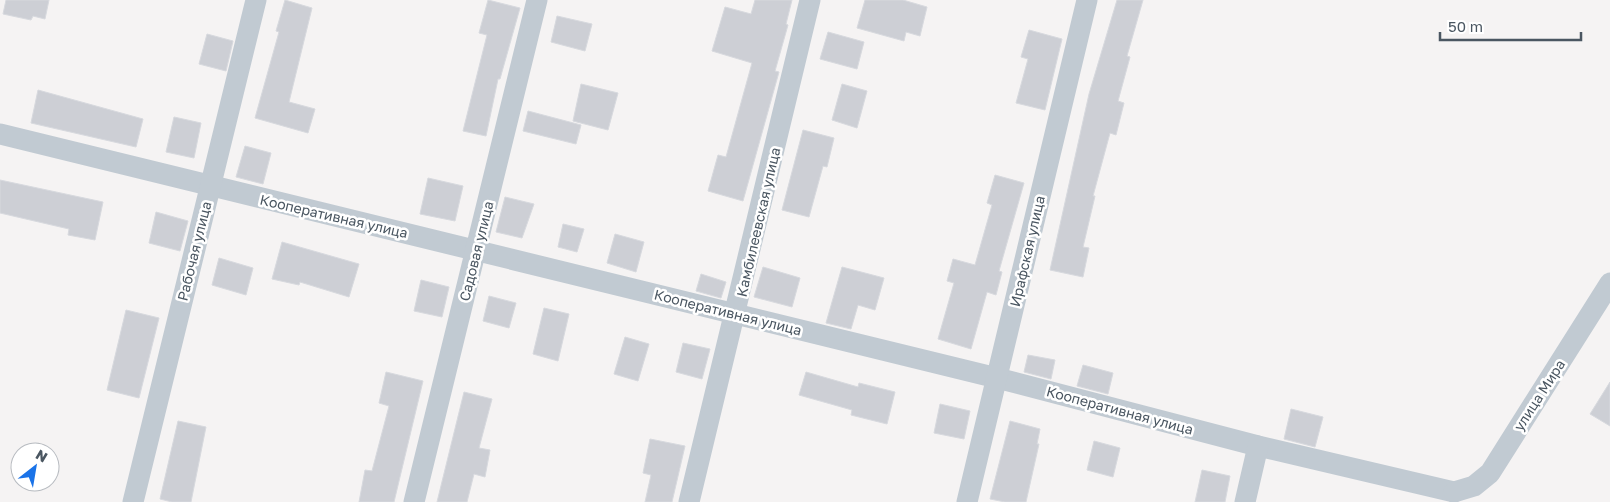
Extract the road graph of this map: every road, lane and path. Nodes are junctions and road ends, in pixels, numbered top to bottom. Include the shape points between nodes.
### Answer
1 (256, 0) edge
2 (537, 0) edge
3 (810, 0) edge
4 (1087, 0) edge
5 (0, 134) edge
6 (210, 186) junction
7 (476, 250) junction
8 (1610, 283) edge
9 (736, 314) junction
10 (997, 378) junction
11 (1258, 446) junction
12 (1452, 497) edge
13 (132, 502) edge
14 (414, 502) edge
15 (689, 502) edge
16 (967, 502) edge
17 (1245, 502) edge

1 - 6 street, Рабочая улица
2 - 7 street, Садовая улица
3 - 9 street, Камбилеевская улица
4 - 10 street, Ирафская улица
5 - 6 street, Кооперативная улица
6 - 7 street, Кооперативная улица
6 - 13 street, Рабочая улица
7 - 9 street, Кооперативная улица
7 - 14 street, Садовая улица
8 - 12 street, улица Мира via 1490,473
9 - 10 street, Кооперативная улица
9 - 15 street, Камбилеевская улица
10 - 11 street, Кооперативная улица
10 - 16 street, Ирафская улица
11 - 12 street, Кооперативная улица
11 - 17 street

